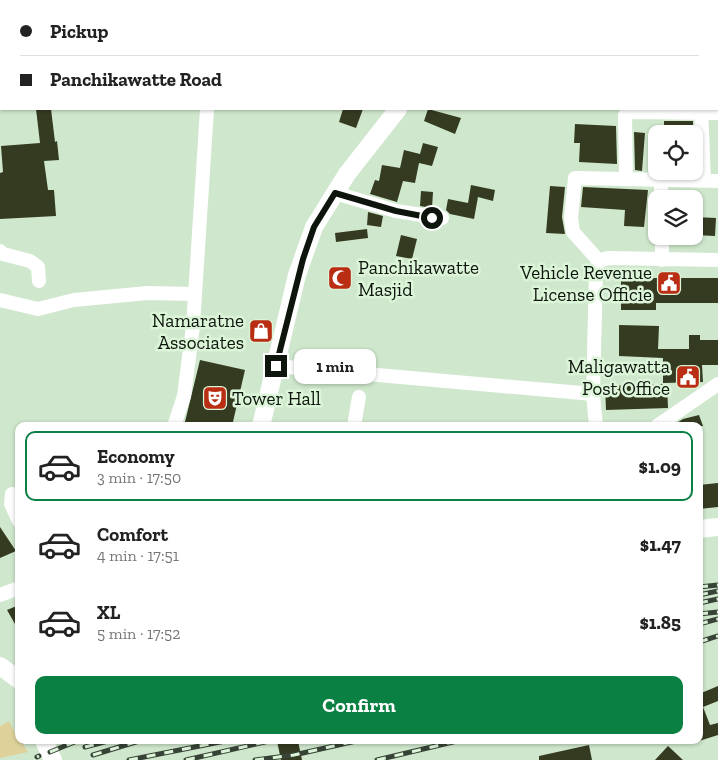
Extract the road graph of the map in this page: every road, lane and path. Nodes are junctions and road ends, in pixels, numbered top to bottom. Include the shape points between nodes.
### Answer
1 (206, 110) edge
2 (397, 110) edge
3 (701, 111) edge
4 (718, 113) edge
5 (626, 179) junction
6 (648, 180) edge
7 (661, 180) joint
8 (711, 181) edge
9 (661, 190) edge
10 (335, 193) junction
11 (442, 218) dead end
12 (662, 245) edge
13 (0, 251) edge
14 (662, 260) junction
15 (718, 260) edge
16 (599, 261) junction
17 (39, 281) dead end
18 (195, 294) junction
19 (0, 300) edge
20 (276, 366) junction
21 (718, 384) edge
22 (593, 394) junction
23 (359, 397) dead end
24 (176, 422) edge
25 (262, 422) edge
26 (355, 422) edge
27 (596, 422) edge
28 (663, 422) edge
29 (10, 492) edge
30 (15, 512) edge
31 (718, 516) edge
32 (703, 518) edge
33 (718, 527) edge
34 (703, 529) edge
35 (15, 589) edge
36 (0, 595) edge
37 (0, 666) edge
38 (15, 677) edge
39 (46, 744) edge
40 (56, 744) edge
41 (54, 760) edge
42 (64, 760) edge

1 - 18 street
2 - 10 main road
3 - 4 street
3 - 5 street via 628,112
3 - 8 street
5 - 6 street
5 - 16 street via 575,178 573,232
7 - 8 street
7 - 9 street
10 - 11 street via 396,211
10 - 20 main road via 314,227 300,267
12 - 14 street
13 - 17 street via 38,267
14 - 15 street
14 - 16 street via 608,258
16 - 22 street via 596,270
18 - 19 street via 147,293 74,300 38,309
18 - 24 street via 187,378
20 - 22 street
20 - 25 main road
21 - 28 street
22 - 27 street
23 - 26 street
29 - 30 street
31 - 32 main road
33 - 34 main road
35 - 36 street
37 - 38 main road
39 - 41 main road
40 - 42 main road

